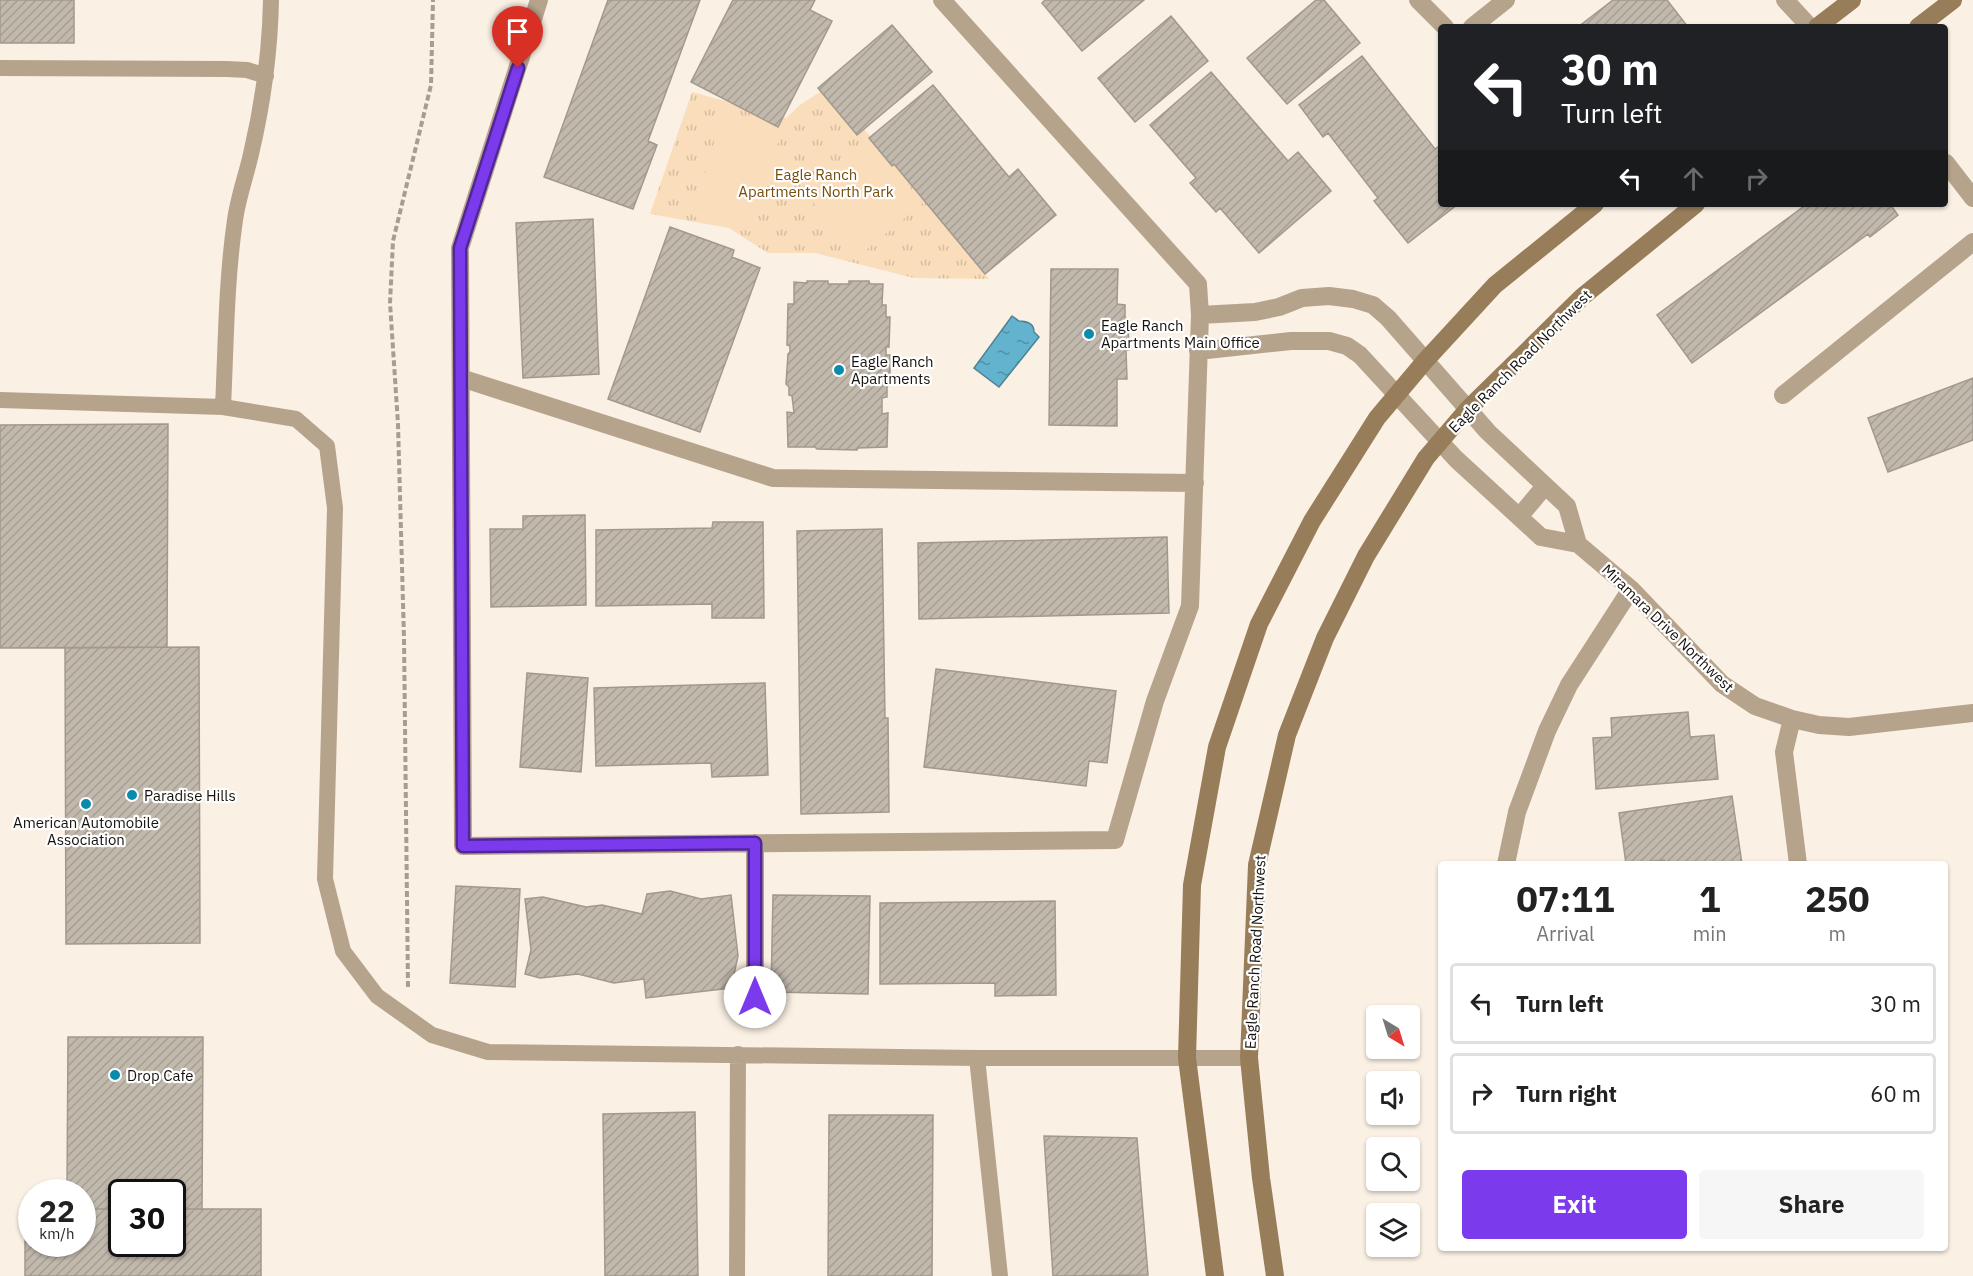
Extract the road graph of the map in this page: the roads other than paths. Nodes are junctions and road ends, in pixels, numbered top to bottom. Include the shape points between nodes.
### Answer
1 (272, 0) edge
2 (539, 0) edge
3 (942, 0) edge
4 (1418, 0) edge
5 (1506, 0) edge
6 (1785, 0) edge
7 (1852, 0) edge
8 (1953, 0) edge
9 (1442, 24) edge
10 (1476, 24) edge
11 (1807, 24) edge
12 (1821, 24) edge
13 (1922, 24) edge
14 (0, 68) edge
15 (266, 76) junction
16 (1948, 165) edge
17 (1970, 189) edge
18 (1591, 207) edge
19 (1692, 207) edge
20 (1973, 242) edge
21 (1200, 315) junction
22 (1198, 351) junction
23 (1425, 361) junction
24 (461, 378) junction
25 (1397, 394) junction
26 (1783, 395) dead end
27 (0, 400) edge
28 (223, 407) junction
29 (1467, 410) junction
30 (1441, 441) junction
31 (1194, 483) junction
32 (1545, 486) junction
33 (1519, 517) junction
34 (1578, 544) junction
35 (1631, 589) junction
36 (1973, 713) edge
37 (1792, 719) junction
38 (755, 843) junction
39 (1507, 861) edge
40 (1798, 861) edge
41 (755, 997) dead end
42 (738, 1054) junction
43 (977, 1058) junction
44 (1187, 1058) junction
45 (1248, 1058) junction
46 (737, 1276) edge
47 (1000, 1276) edge
48 (1215, 1276) edge
49 (1275, 1276) edge

1 - 15 lane
2 - 24 street via 460,248
3 - 21 street via 1198,284
4 - 9 street
5 - 10 street
6 - 11 street
7 - 12 main road
8 - 13 main road
14 - 15 lane via 227,69
15 - 28 lane via 231,250
16 - 17 street
18 - 23 main road via 1495,285
19 - 29 main road, Eagle Ranch Road Northwest via 1582,297
20 - 26 street
21 - 22 street
21 - 23 street via 1255,312 1302,298 1353,298 1372,305 1388,318
22 - 25 street, Miramara Drive Northwest via 1329,341 1360,355
22 - 31 street
23 - 25 main road
23 - 29 street
24 - 31 street via 773,478
24 - 38 street via 463,846
25 - 30 street, Miramara Drive Northwest
25 - 44 main road via 1377,418 1312,521 1264,614 1217,747 1192,885
27 - 28 lane
28 - 42 lane via 296,419 327,446 335,508 325,879 343,951 377,996 432,1035 488,1052
29 - 30 main road, Eagle Ranch Road Northwest
29 - 32 street
30 - 33 street, Miramara Drive Northwest
30 - 45 main road, Eagle Ranch Road Northwest via 1426,458 1366,556 1325,638 1287,735 1257,865
31 - 38 street via 1190,606 1155,701 1115,840
32 - 33 street
32 - 34 street via 1567,506
33 - 34 street, Miramara Drive Northwest via 1541,537
34 - 35 street, Miramara Drive Northwest
35 - 37 street, Miramara Drive Northwest via 1722,684 1755,706
35 - 39 street via 1569,686 1547,731 1517,812
36 - 37 street, Miramara Drive Northwest via 1848,728
37 - 40 street via 1784,752
38 - 41 street
42 - 43 lane
42 - 46 lane
43 - 44 lane
43 - 47 lane
44 - 45 lane
44 - 48 main road
45 - 49 main road, Eagle Ranch Road Northwest

